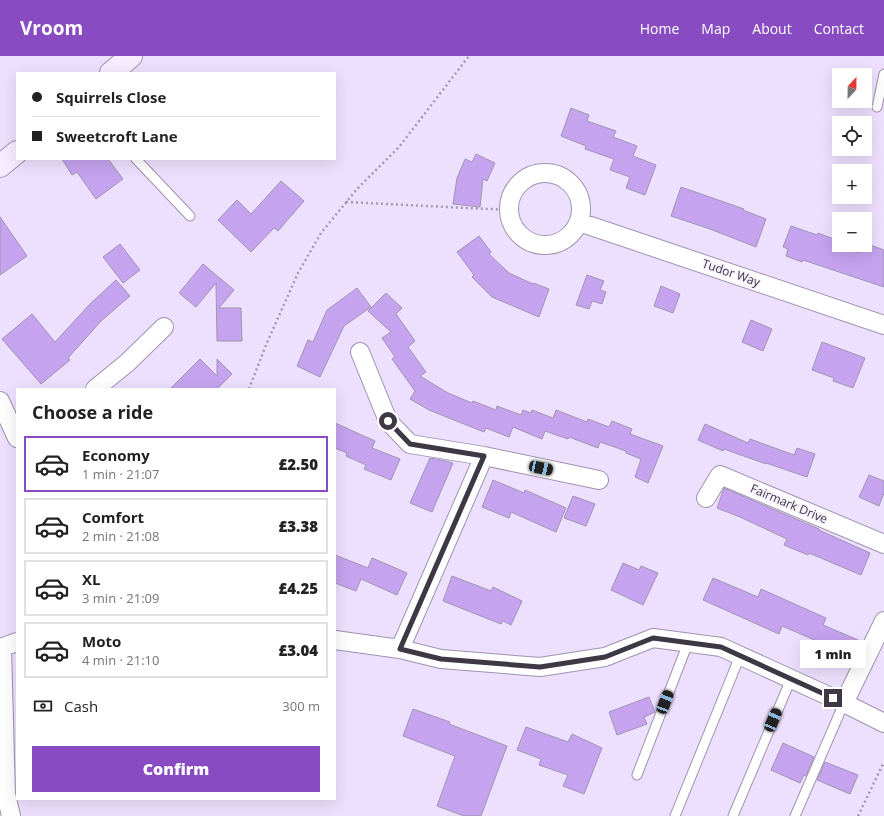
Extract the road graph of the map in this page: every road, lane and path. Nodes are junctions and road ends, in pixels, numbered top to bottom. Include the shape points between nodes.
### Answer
1 (131, 56) edge
2 (469, 56) edge
3 (112, 72) edge
4 (884, 74) edge
5 (877, 107) dead end
6 (16, 153) edge
7 (137, 160) edge
8 (0, 166) edge
9 (346, 202) junction
10 (509, 210) junction
11 (190, 216) dead end
12 (579, 222) junction
13 (884, 325) edge
14 (164, 327) dead end
15 (360, 352) dead end
16 (96, 388) edge
17 (248, 388) edge
18 (0, 402) edge
19 (16, 436) edge
20 (484, 456) junction
21 (599, 480) dead end
22 (706, 498) dead end
23 (884, 544) edge
24 (884, 621) edge
25 (336, 640) edge
26 (688, 643) junction
27 (6, 646) edge
28 (400, 649) junction
29 (740, 656) junction
30 (791, 679) junction
31 (844, 703) junction
32 (884, 723) edge
33 (884, 762) edge
34 (637, 775) dead end
35 (11, 816) edge
36 (675, 816) edge
37 (733, 816) edge
38 (795, 816) edge
39 (858, 816) edge

1 - 3 street
2 - 9 path via 399,147
4 - 5 lane
6 - 8 street
7 - 11 lane
9 - 10 path
9 - 17 path via 321,233 298,273
10 - 12 street via 513,227 521,237 541,245 561,241 571,234
10 - 12 street via 508,206 515,188 526,178 539,173 551,174 566,180 575,189 581,210
12 - 13 street, Tudor Way
14 - 16 street via 127,363
15 - 20 street via 388,421 410,444
18 - 19 street
20 - 21 street
20 - 28 street
22 - 23 street, Fairmark Drive via 720,475
24 - 31 street
25 - 28 street
26 - 28 street via 653,638 605,657 540,667 441,659
26 - 29 street via 721,647
26 - 34 lane
27 - 35 street via 6,794
29 - 30 street
29 - 36 lane
30 - 31 street
30 - 37 lane
31 - 32 street
31 - 38 lane
33 - 39 path

